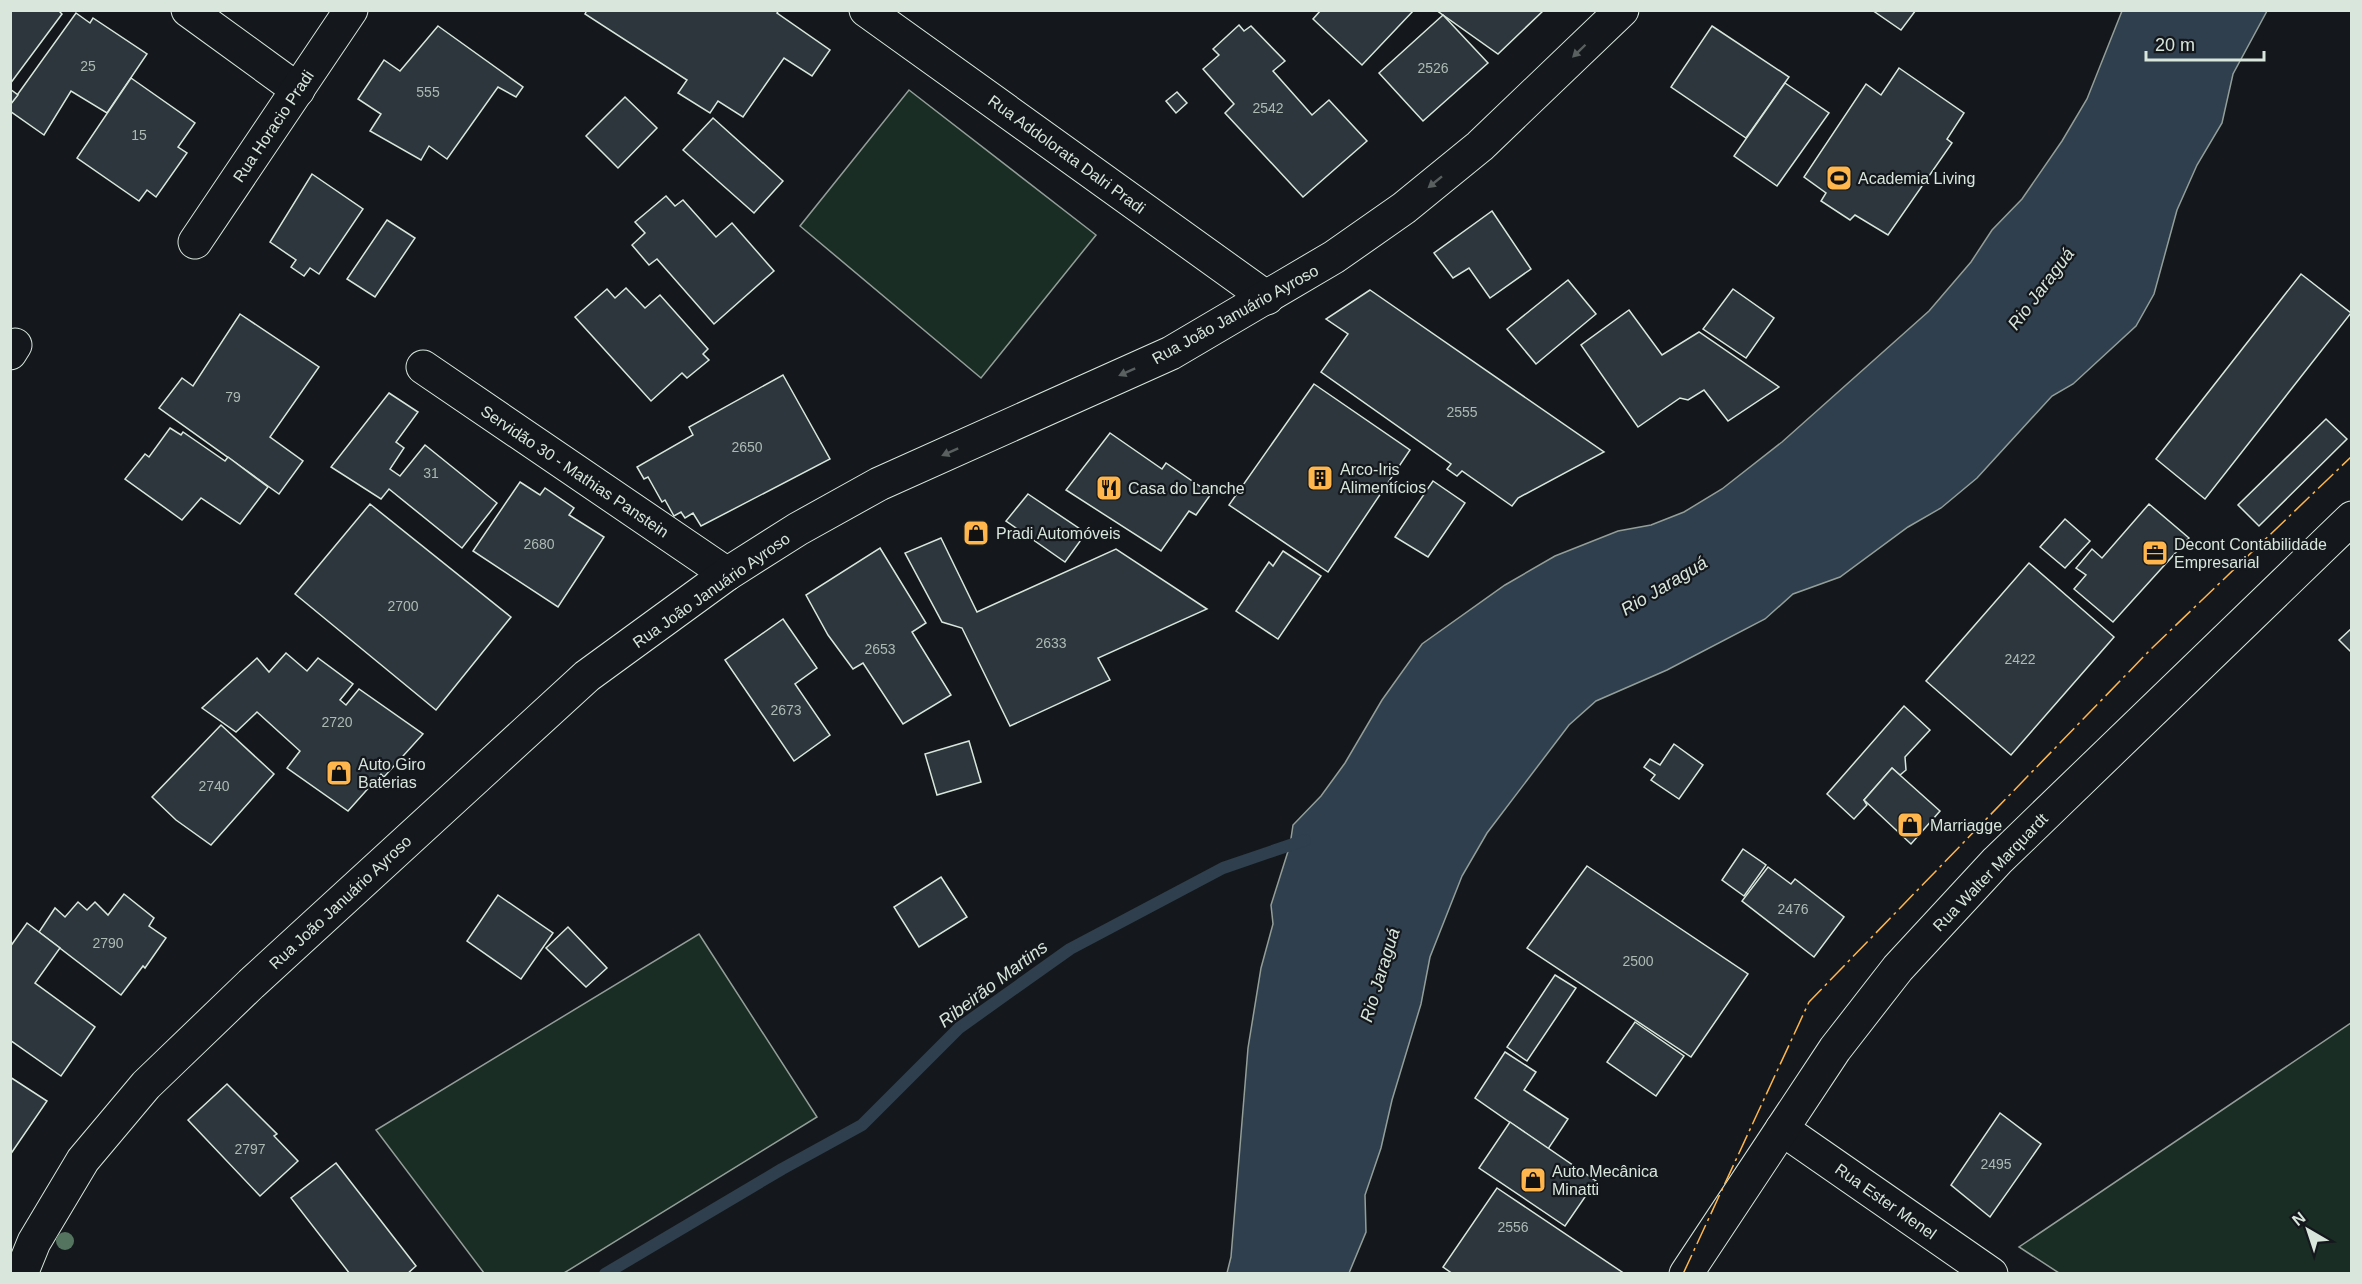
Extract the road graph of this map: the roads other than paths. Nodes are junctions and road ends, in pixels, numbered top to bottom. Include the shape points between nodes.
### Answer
1 (188, 10) edge
2 (351, 10) edge
3 (866, 10) edge
4 (1622, 10) edge
5 (298, 90) junction
6 (195, 242) dead end
7 (1267, 298) junction
8 (423, 367) dead end
9 (2352, 518) edge
10 (727, 574) junction
11 (1782, 1129) junction
12 (21, 1274) edge
13 (1686, 1274) edge
14 (1991, 1274) edge

1 - 5 main road
2 - 5 main road, Rua Horacio Pradi
3 - 7 main road, Rua Addolorata Dalri Pradi
4 -> 7 main road, Rua João Januário Ayroso via 1480,146 1404,208
5 - 6 main road, Rua Horacio Pradi
7 -> 10 main road, Rua João Januário Ayroso via 1171,352 879,484
8 - 10 main road, Servidão 30 - Mathias Panstein
9 - 11 main road, Rua Walter Marquardt via 1997,861 1898,968 1834,1049
10 - 12 main road, Rua João Januário Ayroso via 587,676 555,704 146,1085 83,1160 34,1242
11 - 13 main road, Rua Walter Marquardt
11 - 14 main road, Rua Ester Menel

